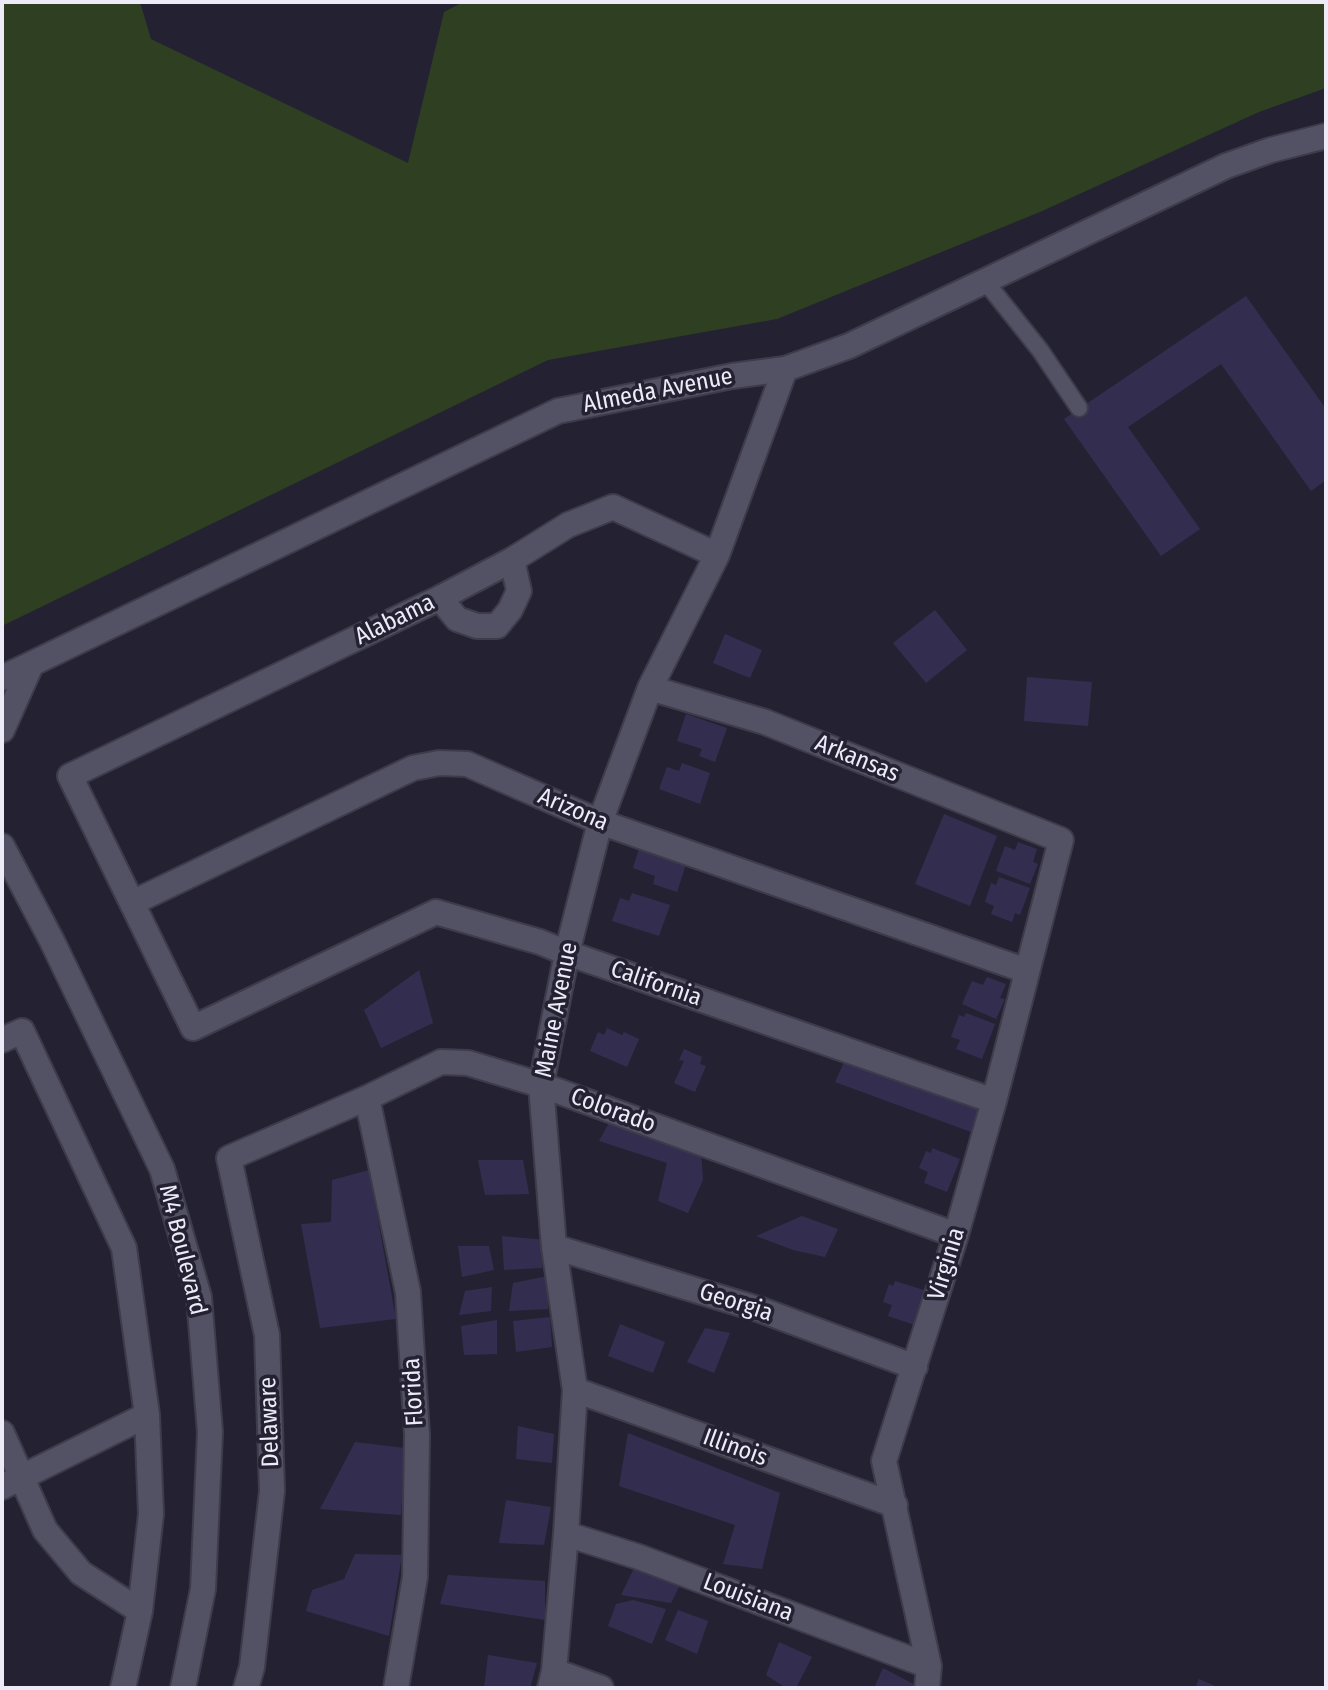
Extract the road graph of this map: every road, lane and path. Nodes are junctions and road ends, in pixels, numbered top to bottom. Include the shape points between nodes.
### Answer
1 (1326, 136) edge
2 (985, 281) junction
3 (785, 369) junction
4 (1079, 408) dead end
5 (717, 555) junction
6 (512, 560) junction
7 (440, 598) junction
8 (31, 665) junction
9 (2, 678) edge
10 (650, 688) junction
11 (2, 730) edge
12 (600, 822) junction
13 (1061, 840) joint
14 (2, 846) edge
15 (132, 903) junction
16 (567, 953) junction
17 (1027, 971) junction
18 (2, 1040) edge
19 (541, 1085) junction
20 (367, 1098) junction
21 (994, 1101) junction
22 (229, 1158) joint
23 (956, 1235) junction
24 (554, 1247) junction
25 (915, 1367) junction
26 (575, 1390) junction
27 (147, 1415) junction
28 (2, 1433) edge
29 (12, 1482) edge
30 (895, 1505) junction
31 (566, 1534) junction
32 (140, 1611) junction
33 (928, 1677) edge
34 (552, 1679) edge
35 (123, 1688) edge
36 (183, 1688) edge
37 (246, 1688) edge
38 (396, 1688) edge
39 (601, 1688) edge

1 - 2 street, Almeda Avenue via 1226,166
2 - 3 street, Almeda Avenue via 849,346
2 - 4 lane
3 - 5 street, Maine Avenue
3 - 8 street, Almeda Avenue via 558,411
5 - 6 street, Alabama via 613,507 568,525
5 - 10 street, Maine Avenue
6 - 7 street, Alabama
6 - 7 street via 519,591 497,626 457,619
7 - 15 street, Alabama via 70,776
8 - 9 street, Almeda Avenue
8 - 11 street
10 - 12 street, Maine Avenue
10 - 13 street, Arkansas via 765,722
12 - 15 street, Arizona via 467,764 439,763 413,768
12 - 16 street, Maine Avenue
12 - 17 street, Arizona
13 - 17 street, Virginia
14 - 36 street, M4 Boulevard via 162,1169 199,1297 210,1432 203,1589
15 - 16 street, California via 193,1028 436,912
16 - 19 street, Maine Avenue
16 - 21 street, California
17 - 21 street, Virginia
18 - 27 street via 22,1031 124,1248
19 - 20 street, Colorado via 468,1063 441,1062
19 - 23 street, Colorado
19 - 24 street, Maine Avenue
20 - 22 street, Colorado
20 - 38 street, Florida via 408,1292 417,1435 415,1577
21 - 23 street, Virginia
22 - 37 street, Delaware via 267,1335 271,1444 272,1491
23 - 25 street, Virginia
24 - 25 street, Georgia via 761,1310
24 - 26 street, Maine Avenue
25 - 30 street, Virginia via 884,1461
26 - 30 street, Illinois
26 - 31 street, Maine Avenue
27 - 29 street
27 - 32 street via 151,1514
28 - 29 street
29 - 32 street via 81,1573
30 - 33 street, Virginia
31 - 33 street, Louisiana via 639,1557
31 - 34 street, Maine Avenue
32 - 35 street
34 - 39 street

